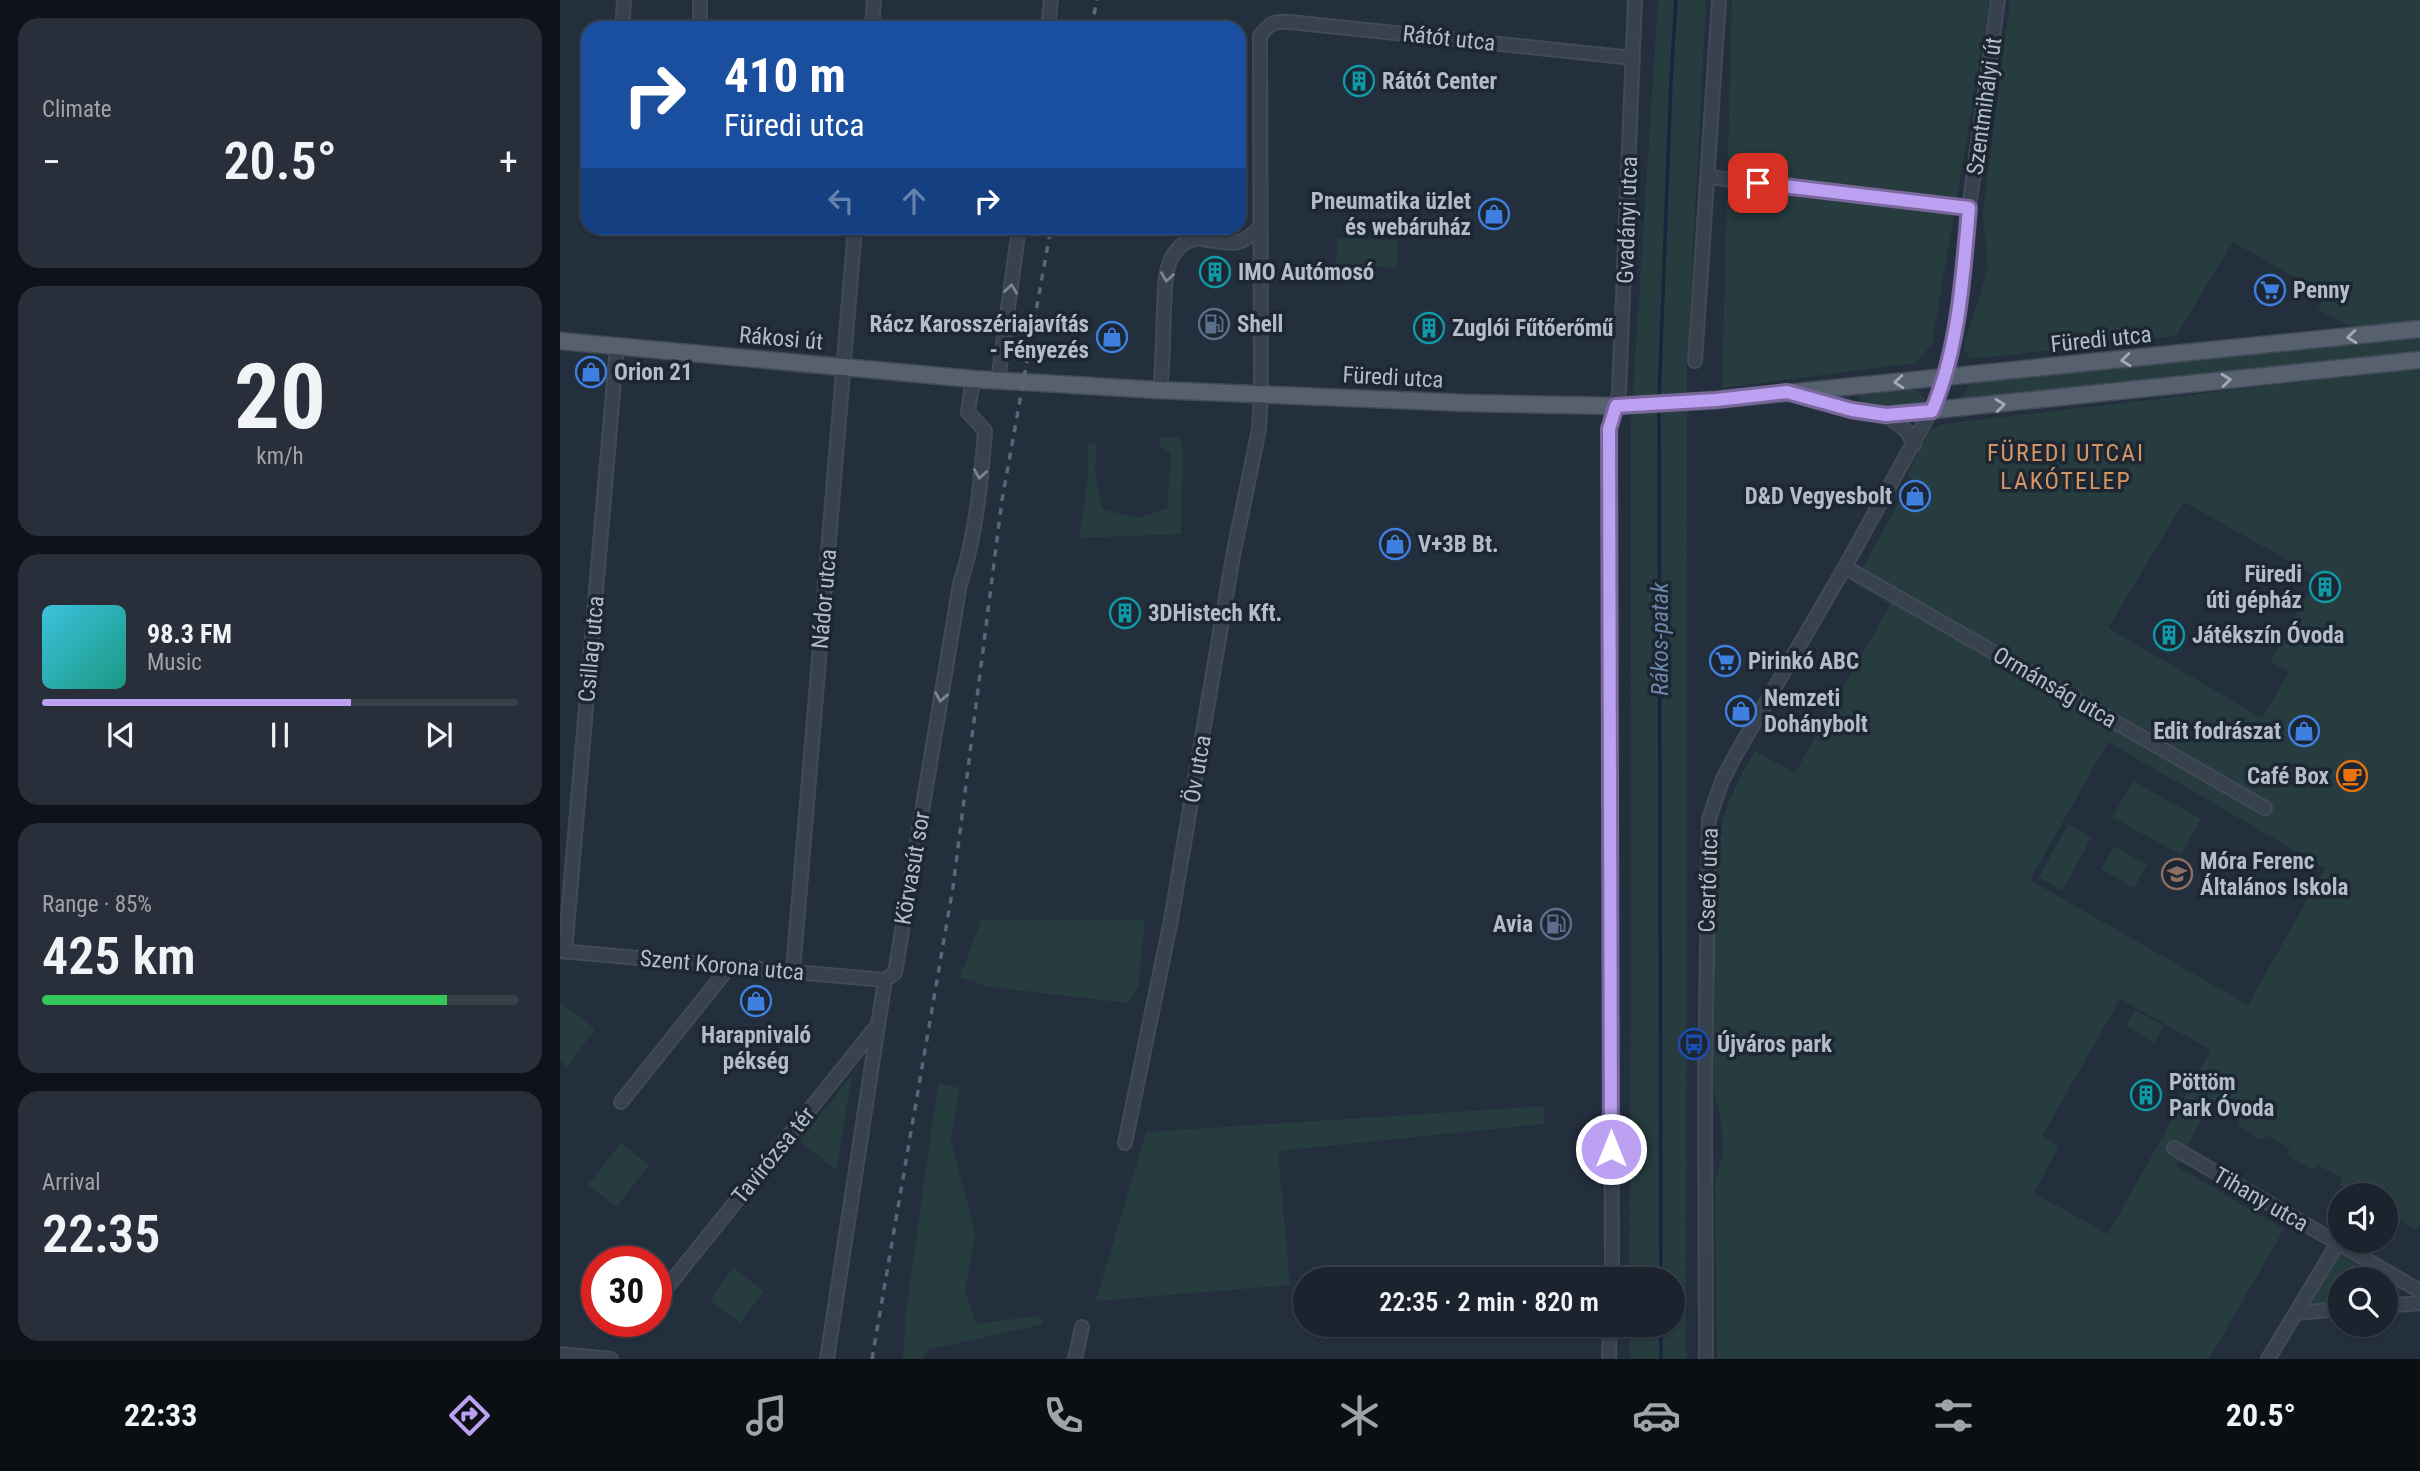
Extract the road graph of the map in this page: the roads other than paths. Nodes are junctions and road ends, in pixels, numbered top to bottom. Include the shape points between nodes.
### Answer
1 (624, 0) edge
2 (700, 0) edge
3 (874, 0) edge
4 (1051, 0) edge
5 (1635, 0) edge
6 (1719, 0) edge
7 (1998, 0) edge
8 (622, 21) edge
9 (700, 21) edge
10 (872, 21) edge
11 (1049, 21) edge
12 (1267, 27) joint
13 (1633, 58) junction
14 (1708, 177) junction
15 (1969, 208) junction
16 (1260, 227) junction
17 (854, 235) edge
18 (1018, 235) edge
19 (2420, 329) edge
20 (560, 341) edge
21 (617, 346) junction
22 (2420, 360) edge
23 (1695, 361) dead end
24 (844, 366) junction
25 (1944, 377) junction
26 (973, 379) junction
27 (998, 381) junction
28 (1160, 390) junction
29 (1787, 392) junction
30 (1261, 394) junction
31 (1616, 406) junction
32 (1932, 411) junction
33 (1886, 415) junction
34 (1914, 445) junction
35 (1845, 567) junction
36 (2265, 808) dead end
37 (562, 952) edge
38 (730, 966) junction
39 (793, 971) junction
40 (885, 980) junction
41 (878, 1024) junction
42 (621, 1101) dead end
43 (1125, 1143) dead end
44 (2174, 1148) dead end
45 (2328, 1237) edge
46 (2332, 1253) edge
47 (2355, 1253) edge
48 (1612, 1267) edge
49 (672, 1281) edge
50 (2420, 1291) edge
51 (2420, 1303) edge
52 (2398, 1305) edge
53 (2328, 1311) edge
54 (2297, 1313) junction
55 (1082, 1327) dead end
56 (1610, 1337) edge
57 (560, 1354) edge
58 (611, 1359) edge
59 (827, 1359) edge
60 (1075, 1359) edge
61 (1609, 1359) edge
62 (1706, 1359) edge
63 (2268, 1359) edge

1 - 8 street
2 - 9 street
3 - 10 street
4 - 11 street
5 - 13 street, Gvadányi utca
6 - 14 street
7 - 15 street, Szentmihályi út
12 - 13 street, Rátót utca via 1290,22
12 - 16 street, Öv utca via 1260,36
13 - 31 street, Gvadányi utca
14 - 15 street
14 - 23 street
15 - 25 street, Szentmihályi út via 1962,281
16 -> 28 street via 1248,240 1235,243 1197,238 1175,252 1165,284
16 - 30 street, Öv utca
17 - 24 street, Nádor utca
27 -> 18 street
19 -> 25 main road, Füredi utca
20 - 21 main road, Rákosi út
21 - 24 main road, Rákosi út
21 - 37 street, Csillag utca
32 -> 22 main road, Füredi utca
24 - 26 main road, Rákosi út
24 - 39 street, Nádor utca
25 -> 29 main road, Füredi utca
25 - 32 street, Csertő utca
26 - 27 main road, Rákosi út
26 -> 40 street, Körvasút sor via 968,412 985,431 982,461 895,973
27 - 28 main road, Füredi utca
28 - 30 main road, Füredi utca
29 - 31 main road, Füredi utca
29 - 33 main road, Füredi utca
30 - 31 main road, Füredi utca
30 - 43 street, Öv utca via 1259,429 1171,920
31 - 48 street, Gvadányi utca via 1609,429
32 - 33 main road, Füredi utca
32 - 34 street, Csertő utca
33 - 34 street via 1907,431
34 - 35 street, Csertő utca
35 - 36 street, Ormánság utca
35 - 62 street, Csertő utca via 1722,780 1709,819
37 - 38 street, Szent Korona utca
38 - 39 street, Szent Korona utca
38 - 42 street
39 - 40 street, Szent Korona utca
40 - 41 street, Körvasút sor
41 - 49 street, Tavirózsa tér
41 - 59 street, Körvasút sor
44 - 45 street, Tihany utca
46 - 54 street
47 - 50 street, Tihany utca
51 - 52 street
53 - 54 street
54 - 63 street
55 - 60 street
56 - 61 street
57 - 58 street

